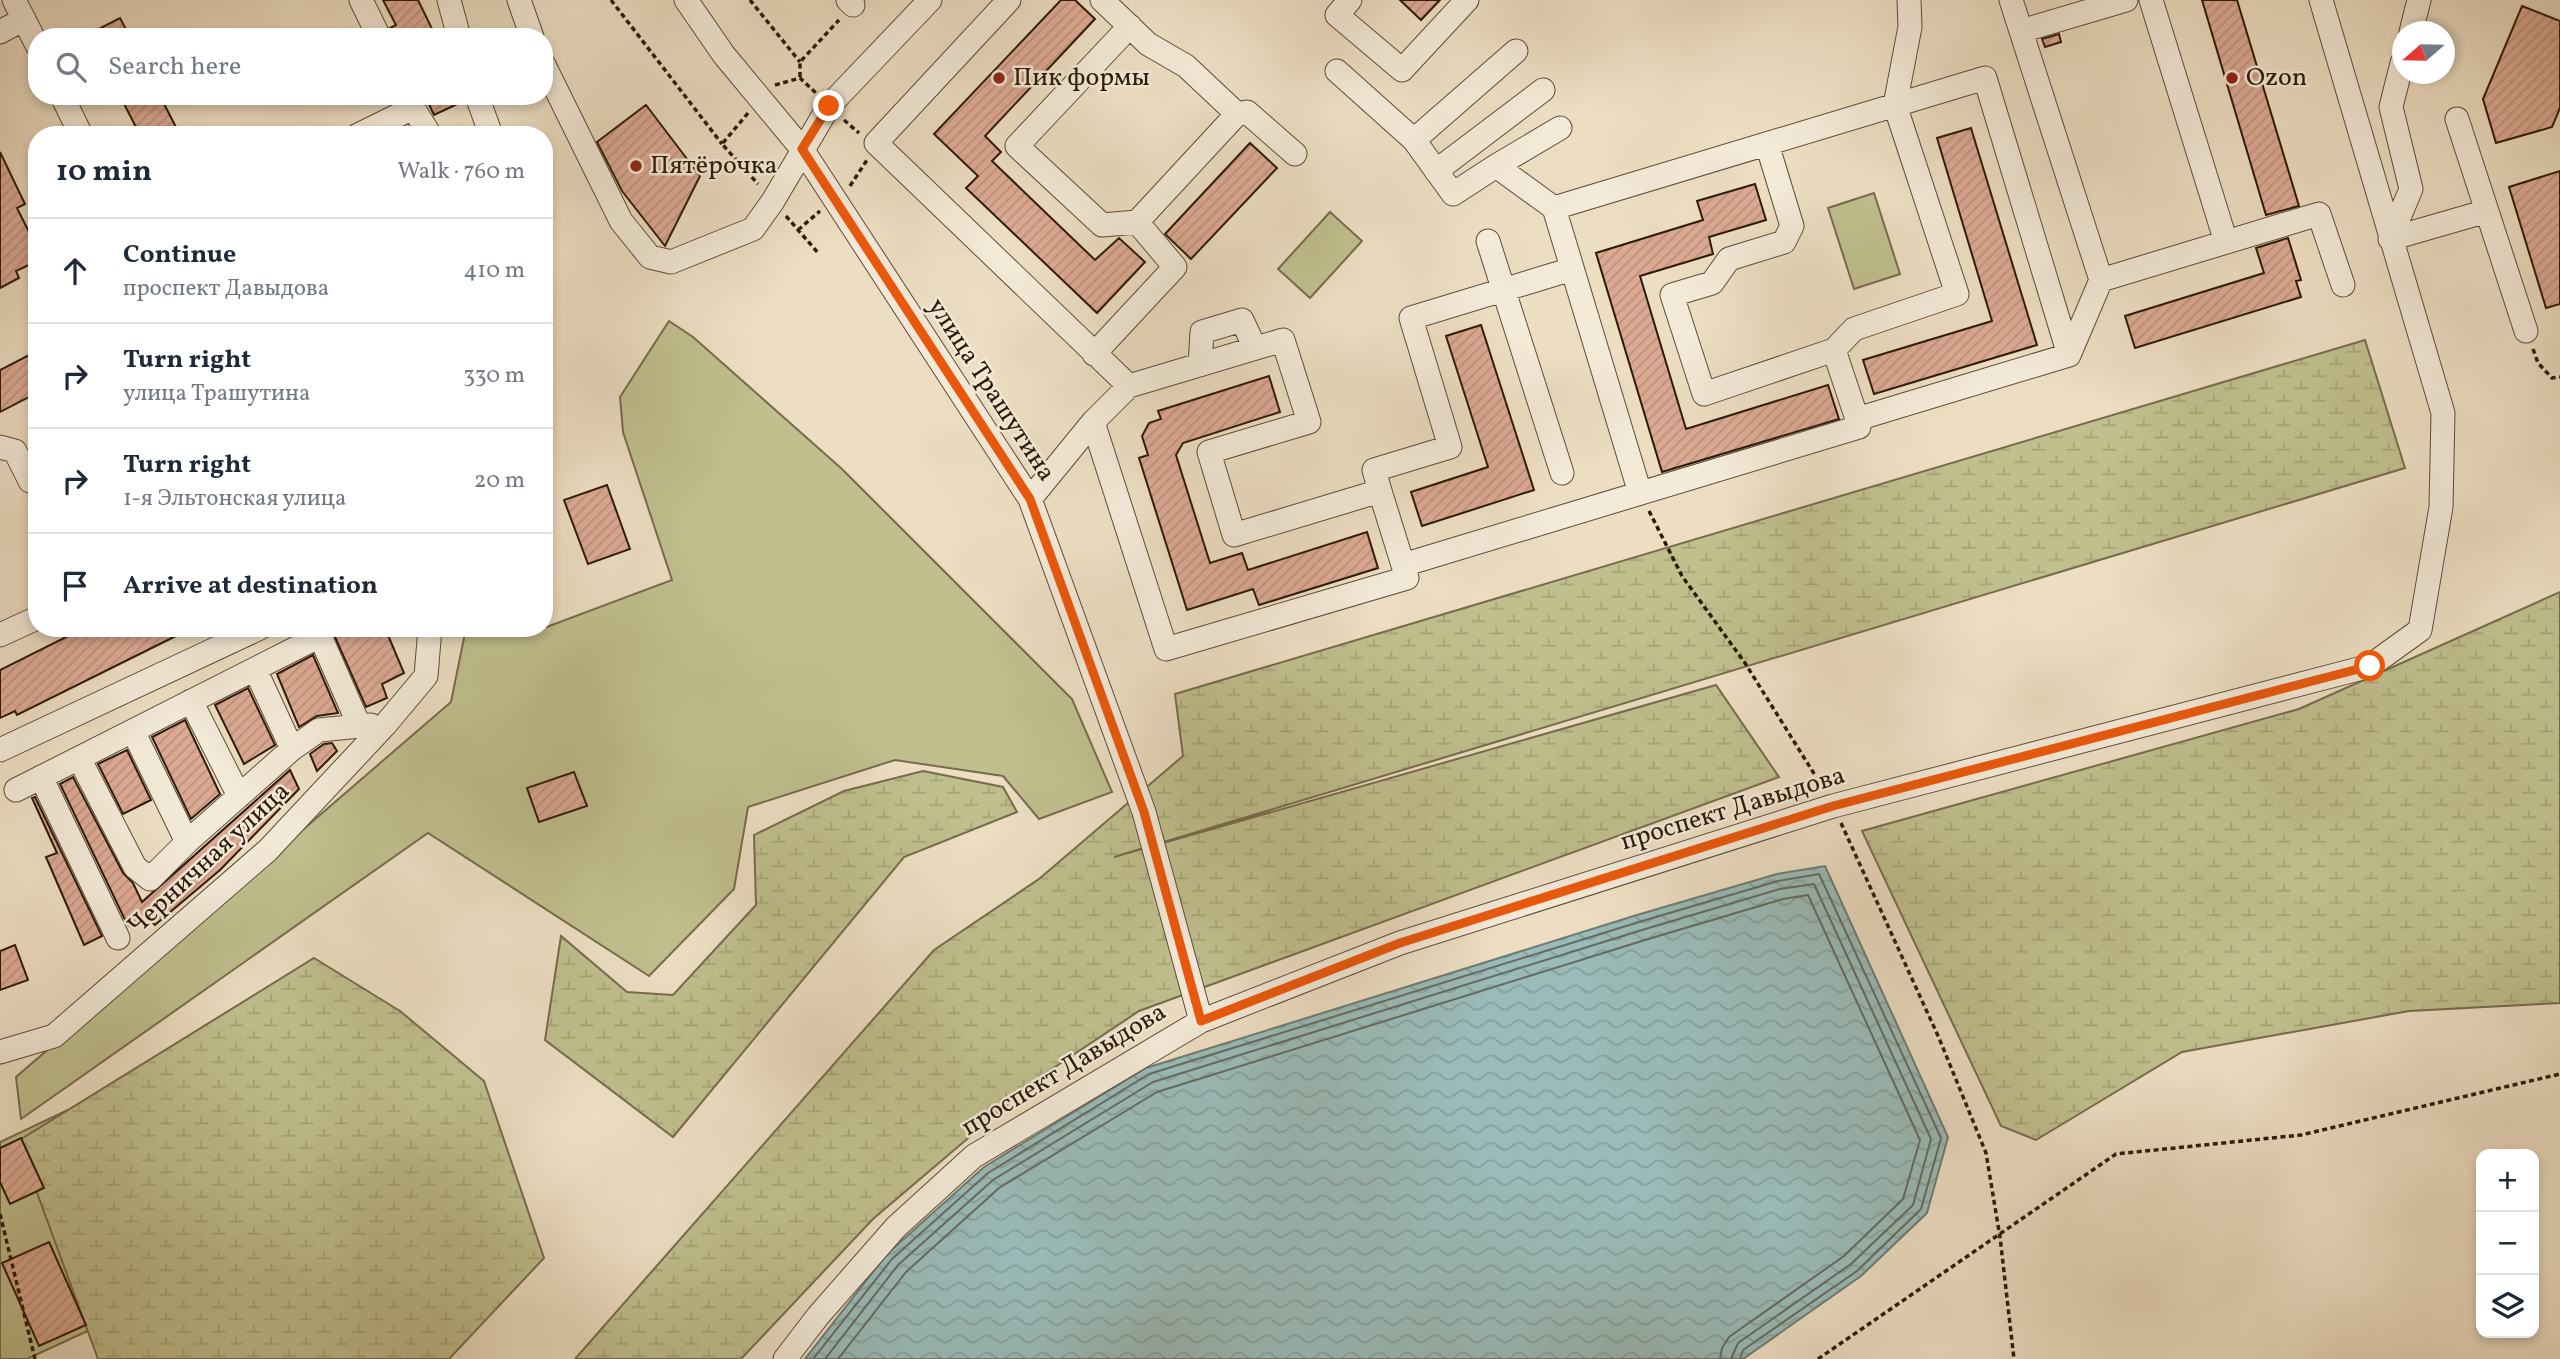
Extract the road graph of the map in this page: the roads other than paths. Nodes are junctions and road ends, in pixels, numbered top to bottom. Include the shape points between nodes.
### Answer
1 (361, 0) edge
2 (449, 0) edge
3 (519, 0) edge
4 (686, 0) edge
5 (930, 0) edge
6 (1009, 0) edge
7 (1102, 0) edge
8 (1350, 0) edge
9 (1467, 0) edge
10 (1909, 0) edge
11 (2011, 0) edge
12 (2126, 0) edge
13 (2151, 0) edge
14 (2321, 0) edge
15 (2419, 0) edge
16 (19, 10) edge
17 (2414, 21) edge
18 (1130, 26) junction
19 (29, 28) edge
20 (375, 28) edge
21 (457, 28) edge
22 (529, 28) edge
23 (2021, 31) junction
24 (0, 32) edge
25 (1516, 51) dead end
26 (1337, 71) dead end
27 (553, 83) edge
28 (2397, 84) edge
29 (1543, 90) dead end
30 (66, 105) edge
31 (406, 105) edge
32 (413, 105) edge
33 (480, 105) edge
34 (1895, 105) junction
35 (1237, 114) junction
36 (2457, 119) dead end
37 (77, 126) edge
38 (372, 126) edge
39 (425, 126) edge
40 (488, 126) edge
41 (1560, 128) dead end
42 (1413, 140) junction
43 (1767, 144) junction
44 (802, 149) junction
45 (1294, 154) dead end
46 (1496, 166) junction
47 (1436, 171) junction
48 (1554, 208) junction
49 (2487, 211) junction
50 (1137, 222) junction
51 (2390, 239) junction
52 (1488, 242) dead end
53 (2226, 242) junction
54 (1572, 269) junction
55 (2101, 280) junction
56 (2343, 285) dead end
57 (1503, 290) junction
58 (2526, 331) road end
59 (1255, 348) junction
60 (1834, 350) junction
61 (1094, 354) junction
62 (2069, 355) junction
63 (1200, 365) junction
64 (1129, 386) junction
65 (1857, 419) junction
66 (1093, 422) junction
67 (0, 447) edge
68 (1562, 473) dead end
69 (28, 477) edge
70 (1380, 491) junction
71 (1640, 493) junction
72 (1030, 499) junction
73 (1403, 565) junction
74 (28, 622) edge
75 (0, 635) edge
76 (241, 637) edge
77 (318, 637) edge
78 (320, 637) edge
79 (429, 637) edge
80 (255, 669) junction
81 (191, 701) junction
82 (359, 725) junction
83 (385, 725) junction
84 (133, 731) junction
85 (292, 749) junction
86 (0, 750) edge
87 (79, 758) junction
88 (41, 777) junction
89 (16, 790) dead end
90 (239, 796) junction
91 (187, 842) junction
92 (118, 938) dead end
93 (1201, 1021) junction
94 (0, 1051) edge
95 (785, 1359) edge

1 - 20 street
2 - 21 street
3 - 22 street
4 - 44 street, улица Трашутина via 724,55
5 - 44 street via 829,106
6 - 61 street via 876,143
7 - 18 street
8 - 9 street via 1337,15 1402,70
10 - 34 street via 1910,27
11 - 23 street
12 - 23 street
13 - 53 street
14 - 51 street, проспект Давыдова
15 - 17 street
16 - 19 street
16 - 24 street
18 - 35 street via 1148,44 1186,66
18 - 50 street via 1017,146 1102,225
23 - 55 street
25 - 42 street
26 - 42 street
27 - 44 street via 621,221 650,257 671,262 752,229 774,201
28 - 51 street via 2391,107 2411,189
29 - 47 street
30 - 37 street
31 - 38 street
32 - 39 street
33 - 40 street
34 - 43 street
34 - 60 street via 1957,294 1854,328
34 - 62 street via 1985,78
35 - 45 street via 1247,112
35 - 50 street
36 - 49 street
41 - 46 street
42 - 47 street
43 - 48 street
43 - 60 street via 1792,226 1784,242 1729,259 1712,283 1672,295 1704,394
44 - 72 street, улица Трашутина
46 - 47 street via 1452,194
46 - 48 street
48 - 54 street
49 - 51 street
49 - 58 street
50 - 61 street via 1175,267
51 - 93 street, проспект Давыдова via 2443,412 2441,508 2420,630 2370,666 1833,806 1400,943
52 - 57 street
53 - 55 street
53 - 56 street via 2319,214
54 - 57 street
54 - 71 street
55 - 62 street
57 - 68 street
57 - 70 street via 1411,318 1450,447 1374,470
59 - 63 street
59 - 63 street via 1242,320 1202,332
59 - 70 street via 1283,340 1309,422 1209,452 1234,535
60 - 65 street
61 - 64 street
62 - 65 street
63 - 64 street
64 - 66 street
65 - 71 street via 1859,427
66 - 72 street
66 - 73 street via 1166,649 1406,578
67 - 69 street via 15,451
70 - 73 street
71 - 73 street
72 - 93 street, улица Трашутина via 1144,812
74 - 75 street
76 - 86 street
77 - 80 street
78 - 82 street
79 - 83 street, Черничная улица via 426,676
80 - 81 street
80 - 85 street
81 - 84 street
81 - 90 street
82 - 83 street
82 - 85 street via 319,730
83 - 94 street, Черничная улица via 268,850 54,1036
84 - 87 street
84 - 91 street
85 - 90 street
87 - 88 street
87 - 91 street via 135,867 150,879
88 - 89 street
88 - 92 street
90 - 91 street
93 - 95 street, проспект Давыдова via 974,1156 896,1227

